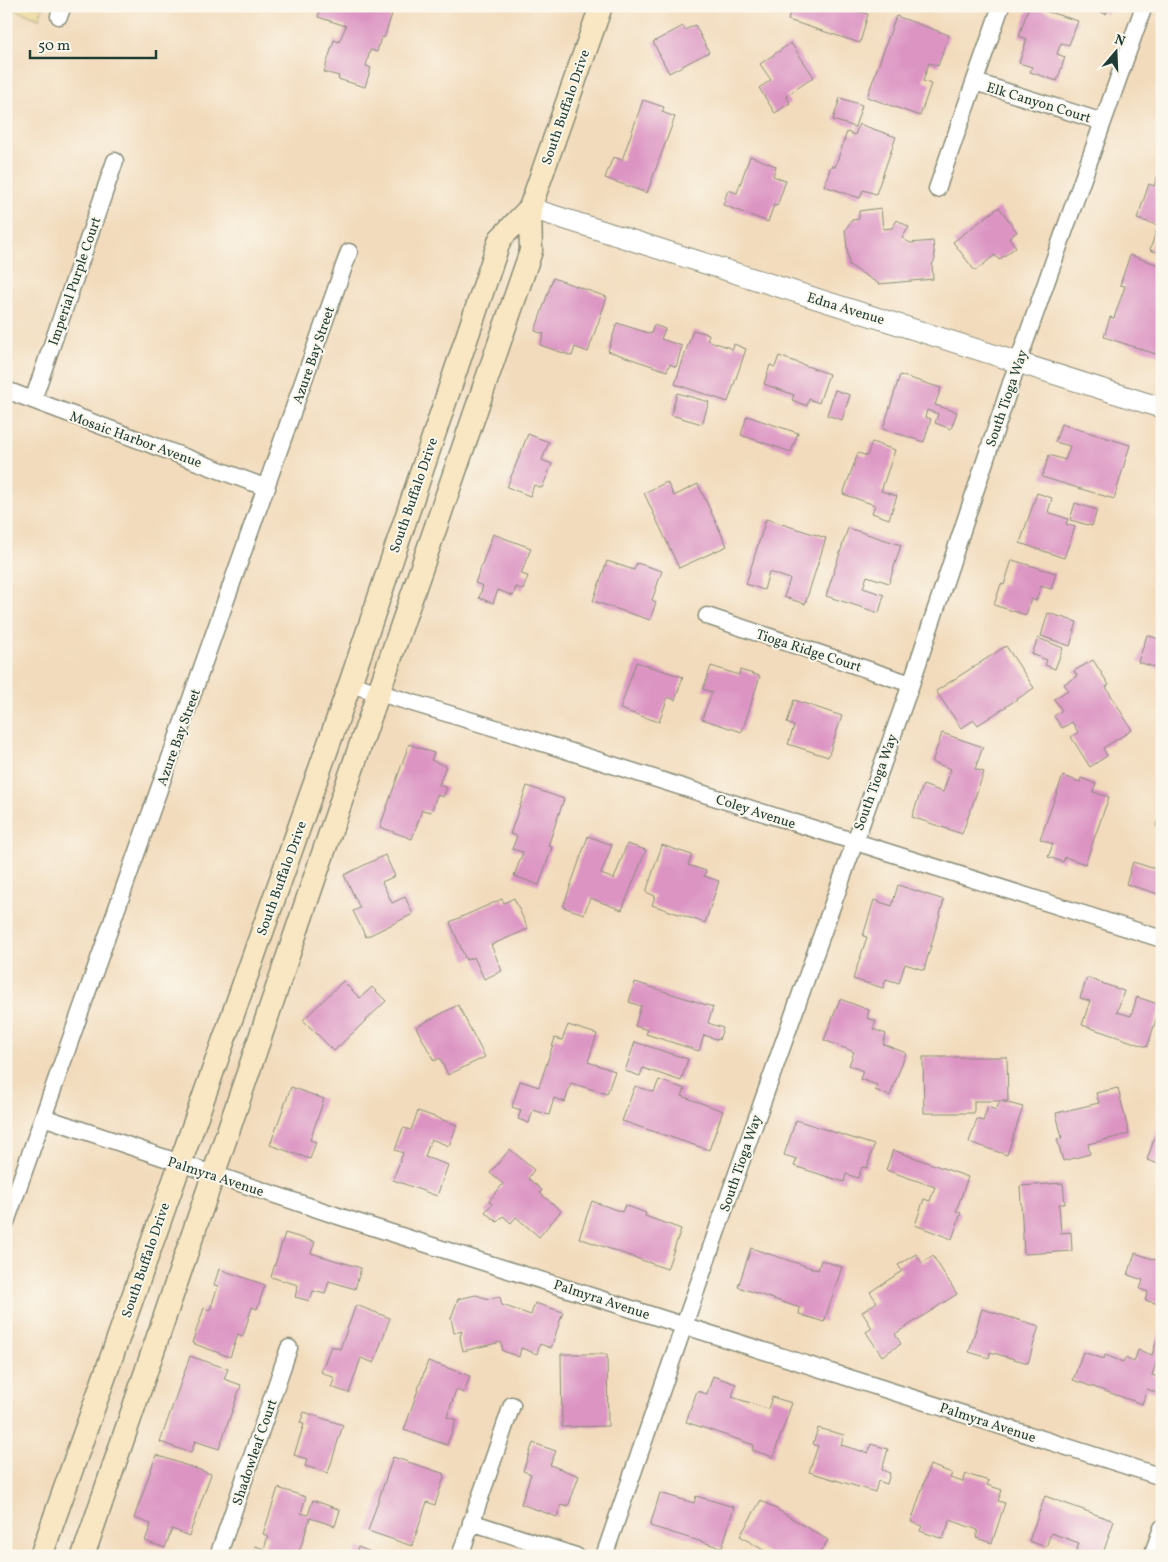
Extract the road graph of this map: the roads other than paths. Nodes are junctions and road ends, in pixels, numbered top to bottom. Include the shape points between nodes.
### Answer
1 (601, 6) edge
2 (1001, 6) edge
3 (1144, 6) edge
4 (975, 82) junction
5 (1103, 122) junction
6 (115, 161) dead end
7 (937, 189) dead end
8 (530, 208) junction
9 (349, 252) dead end
10 (1018, 362) junction
11 (6, 390) edge
12 (32, 400) junction
13 (1162, 408) edge
14 (267, 488) junction
15 (707, 616) dead end
16 (350, 684) junction
17 (911, 684) junction
18 (380, 693) junction
19 (854, 842) junction
20 (1162, 939) edge
21 (43, 1117) junction
22 (179, 1164) junction
23 (211, 1174) junction
24 (6, 1222) edge
25 (684, 1326) junction
26 (290, 1348) dead end
27 (512, 1405) dead end
28 (1162, 1477) edge
29 (471, 1522) junction
30 (1162, 1528) edge
31 (41, 1556) edge
32 (83, 1556) edge
33 (218, 1556) edge
34 (460, 1556) edge
35 (576, 1556) edge
36 (604, 1556) edge
37 (1152, 1556) edge

1 - 8 main road, South Buffalo Drive
2 - 4 street, Elk Canyon Court
3 - 5 street, South Tioga Way
4 - 5 street, Elk Canyon Court
4 - 7 street, Elk Canyon Court
5 - 10 street, South Tioga Way
6 - 12 street, Imperial Purple Court
8 - 10 street, Edna Avenue
8 - 16 main road, South Buffalo Drive via 500,240
8 - 18 main road, South Buffalo Drive via 531,251
9 - 14 street, Azure Bay Street
10 - 13 street, Edna Avenue
10 - 17 street, South Tioga Way
11 - 12 street, Mosaic Harbor Avenue
12 - 14 street, Mosaic Harbor Avenue
14 - 21 street, Azure Bay Street
15 - 17 street, Tioga Ridge Court
16 - 18 street, Coley Avenue
16 - 22 main road, South Buffalo Drive
17 - 19 street, South Tioga Way
18 - 19 street, Coley Avenue
18 - 23 main road, South Buffalo Drive
19 - 20 street, Coley Avenue
19 - 25 street, South Tioga Way
21 - 22 street, Palmyra Avenue
21 - 24 street, Azure Bay Street
22 - 23 street, Palmyra Avenue
22 - 31 main road, South Buffalo Drive
23 - 25 street, Palmyra Avenue
23 - 32 main road, South Buffalo Drive
25 - 28 street, Palmyra Avenue
25 - 36 street, South Tioga Way
26 - 33 street, Shadowleaf Court
27 - 29 street
29 - 34 street
29 - 35 street
30 - 37 street

